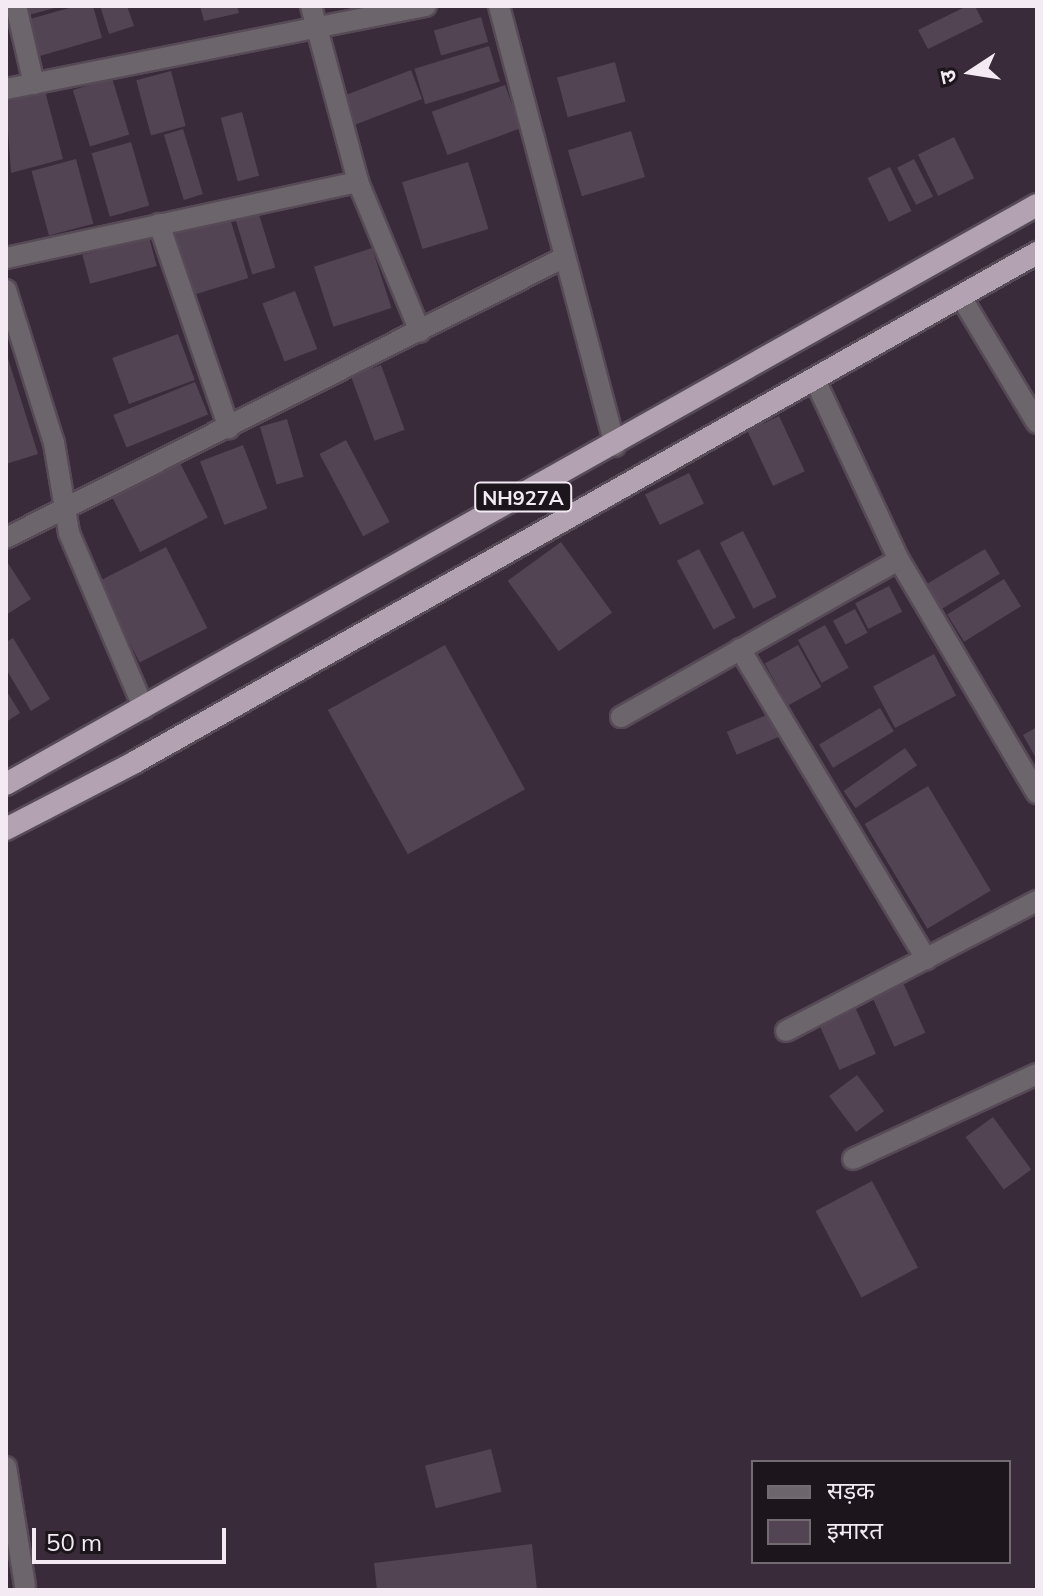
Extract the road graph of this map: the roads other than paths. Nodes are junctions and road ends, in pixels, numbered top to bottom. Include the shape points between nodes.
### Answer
1 (16, 6) edge
2 (311, 6) edge
3 (426, 6) edge
4 (499, 6) edge
5 (318, 29) junction
6 (34, 84) junction
7 (6, 89) edge
8 (358, 182) junction
9 (1037, 205) edge
10 (159, 224) junction
11 (1037, 253) edge
12 (6, 258) edge
13 (563, 258) junction
14 (6, 290) edge
15 (961, 297) junction
16 (420, 332) junction
17 (815, 380) junction
18 (1037, 423) edge
19 (229, 428) junction
20 (615, 446) junction
21 (65, 506) junction
22 (6, 538) edge
23 (899, 560) junction
24 (740, 649) junction
25 (144, 709) junction
26 (621, 717) dead end
27 (6, 784) edge
28 (1037, 793) edge
29 (6, 829) edge
30 (1037, 901) edge
31 (926, 959) junction
32 (786, 1031) dead end
33 (1035, 1079) edge
34 (853, 1159) dead end
35 (6, 1467) edge
36 (25, 1585) dead end

1 - 6 street
2 - 5 street
3 - 5 street
4 - 13 street
5 - 6 street
5 - 8 street
6 - 7 street
8 - 10 street
8 - 16 street
9 - 20 highway, NH927A
10 - 12 street
10 - 19 street
11 - 15 highway, NH927A
13 - 16 street
13 - 20 street
14 - 21 street via 54,443
15 - 17 highway, NH927A
15 - 18 street
16 - 19 street
17 - 23 street
17 - 29 highway, NH927A
19 - 21 street
20 - 25 highway, NH927A
21 - 22 street
21 - 25 street via 69,533
23 - 24 street
23 - 28 street
24 - 26 street
24 - 31 street
25 - 27 highway, NH927A
30 - 31 street
31 - 32 street
33 - 34 street
35 - 36 street

